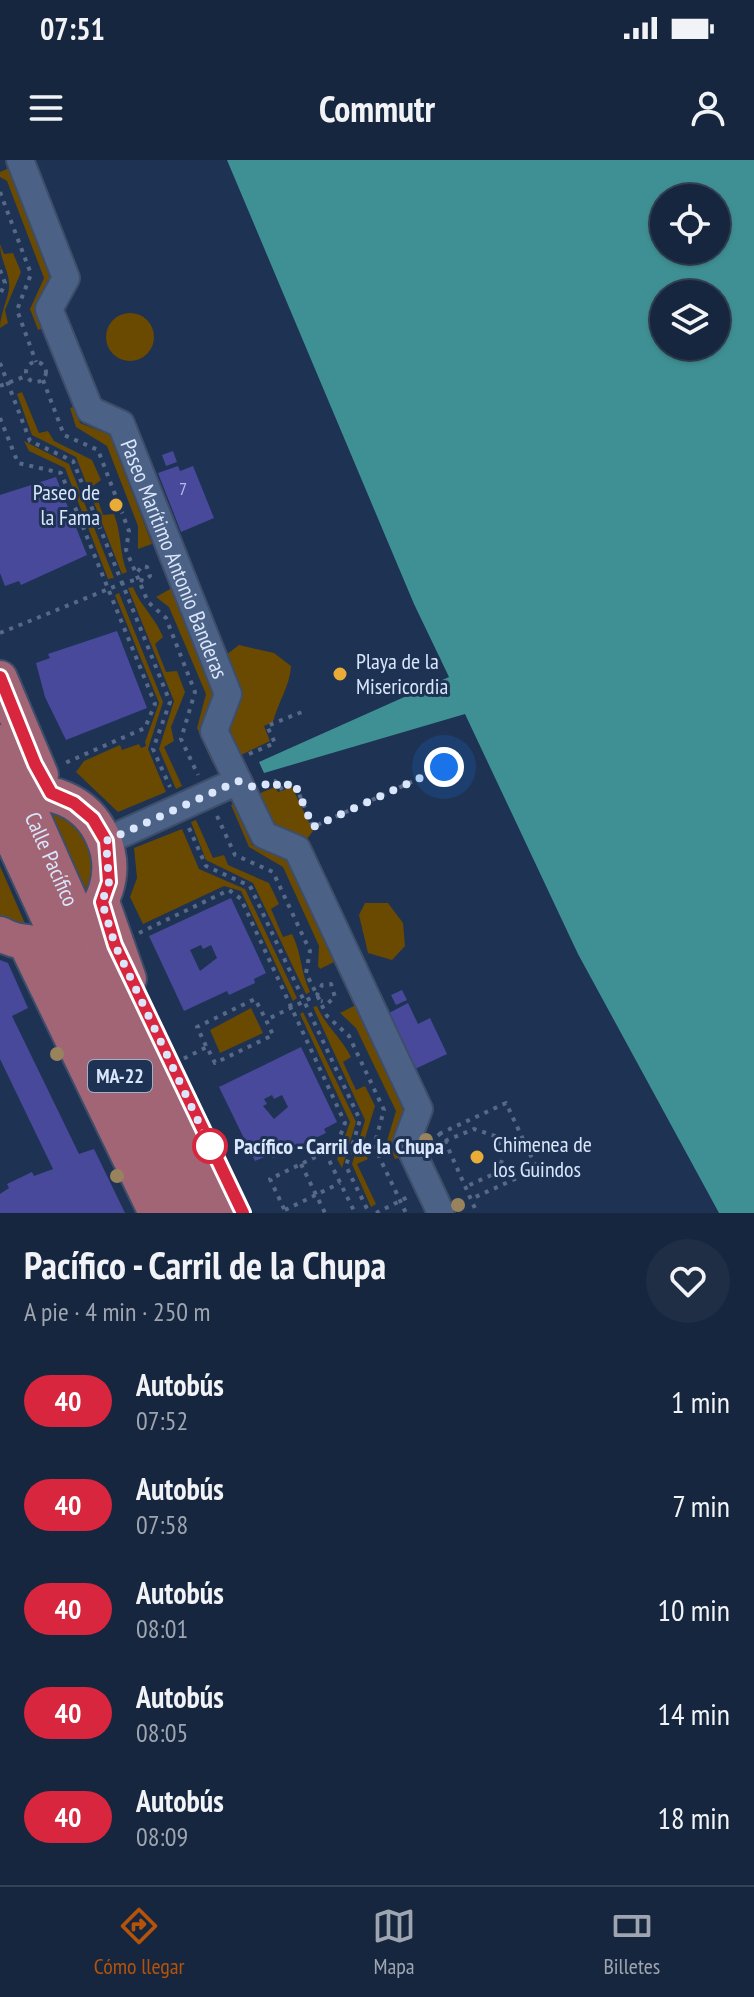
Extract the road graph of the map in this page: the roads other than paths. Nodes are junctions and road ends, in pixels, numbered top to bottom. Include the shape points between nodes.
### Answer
1 (20, 160) edge
2 (0, 678) edge
3 (0, 742) edge
4 (238, 781) junction
5 (21, 793) edge
6 (106, 841) junction
7 (53, 929) edge
8 (156, 1213) edge
9 (184, 1213) edge
10 (217, 1213) edge
11 (243, 1213) edge
12 (441, 1213) edge

1 - 4 street, Paseo Marítimo Antonio Banderas via 66,278 49,309 90,410 121,424 228,694 214,731
2 - 5 main road, Calle Pacífico
3 - 5 main road, Calle Pacífico / MA-22
4 - 6 street
4 - 12 street, Paseo Marítimo Antonio Banderas via 264,835 297,849 419,1109 407,1141
5 - 6 main road, Calle Pacífico via 84,811
5 - 7 main road, Calle Pacífico / MA-22
6 - 7 main road, Calle Pacífico via 109,882
7 - 8 main road, Calle Pacífico
7 - 9 main road, Calle Pacífico / MA-22
7 - 10 main road, Calle Pacífico / MA-22
7 - 11 main road, Calle Pacífico via 115,945

